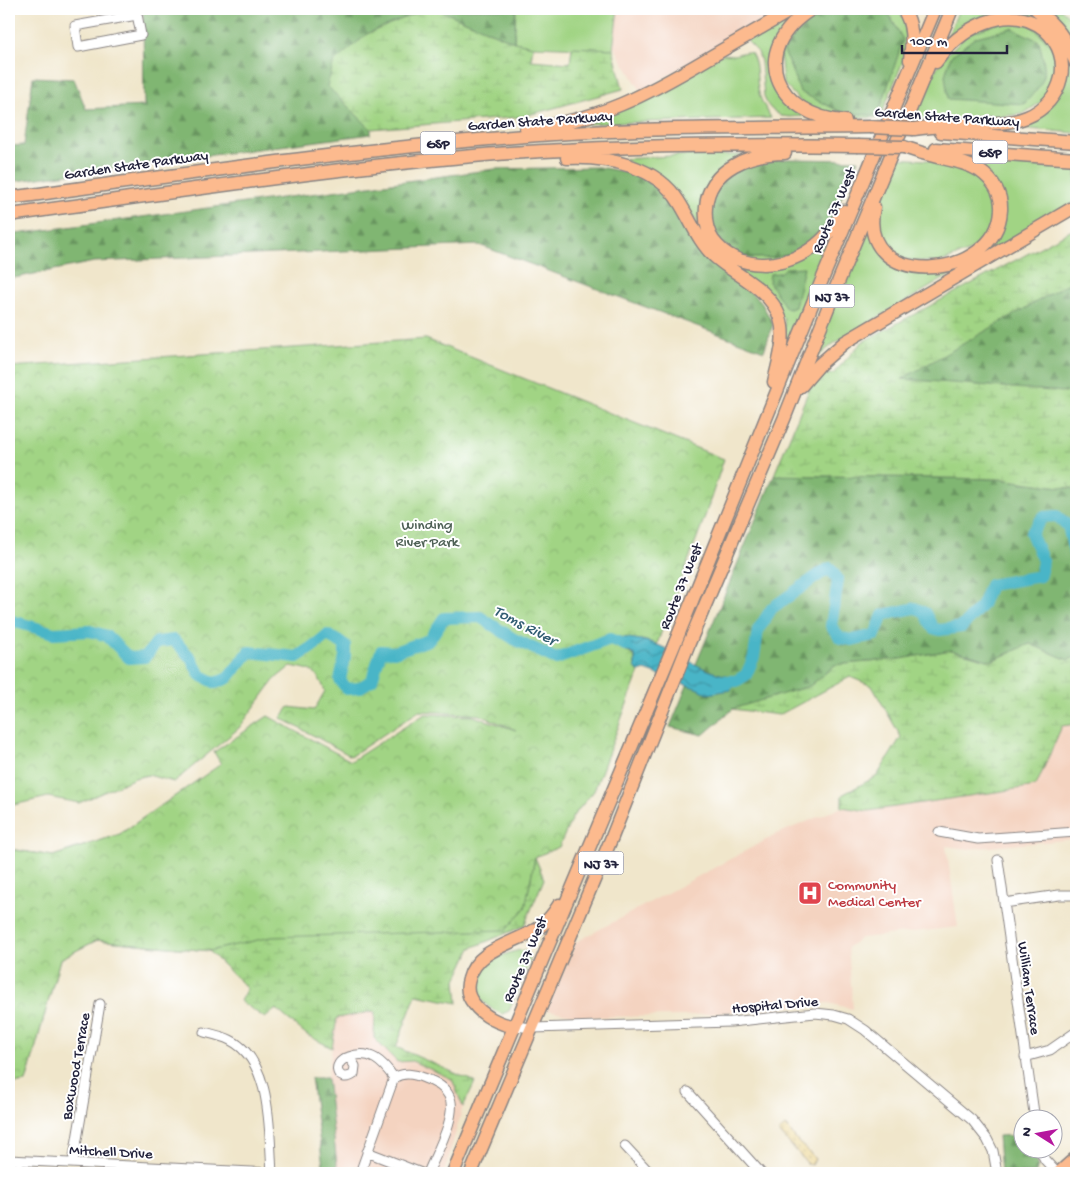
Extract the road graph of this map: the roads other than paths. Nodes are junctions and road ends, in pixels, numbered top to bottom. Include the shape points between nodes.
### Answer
1 (793, 9) edge
2 (812, 9) edge
3 (904, 9) edge
4 (935, 9) edge
5 (952, 9) edge
6 (1036, 9) edge
7 (137, 12) edge
8 (1076, 63) edge
9 (908, 74) junction
10 (920, 85) junction
11 (870, 127) junction
12 (914, 129) junction
13 (1076, 142) edge
14 (857, 146) junction
15 (904, 147) junction
16 (1076, 159) edge
17 (282, 160) junction
18 (397, 164) junction
19 (882, 175) junction
20 (858, 193) junction
21 (9, 198) edge
22 (1076, 206) edge
23 (9, 215) edge
24 (768, 413) junction
25 (784, 419) junction
26 (939, 832) dead end
27 (1076, 832) edge
28 (998, 860) dead end
29 (579, 870) junction
30 (1076, 895) edge
31 (1004, 903) junction
32 (100, 1004) dead end
33 (514, 1026) junction
34 (533, 1028) junction
35 (204, 1032) dead end
36 (1076, 1032) edge
37 (349, 1056) dead end
38 (1025, 1057) junction
39 (394, 1078) junction
40 (688, 1092) dead end
41 (1033, 1110) edge
42 (625, 1146) dead end
43 (367, 1152) junction
44 (1076, 1157) edge
45 (9, 1160) edge
46 (1045, 1160) edge
47 (72, 1163) junction
48 (272, 1173) edge
49 (360, 1173) edge
50 (421, 1173) edge
51 (428, 1173) edge
52 (452, 1173) edge
53 (471, 1173) edge
54 (650, 1173) edge
55 (761, 1173) edge
56 (997, 1173) edge
57 (1057, 1173) edge

1 - 17 highway via 646,94 592,115 541,126 452,134
2 - 11 highway via 800,16 778,46 775,69 781,88 792,101 809,112
3 - 9 highway via 912,32
4 - 9 highway, Route 37 West / NJ 37
5 - 10 highway, Route 37 West / NJ 37
6 - 8 highway via 1059,31
7 - 7 street via 141,35 78,47 75,26
9 - 20 highway, Route 37 West / NJ 37
10 - 12 highway via 956,38 977,24 998,18 1022,18 1040,26 1054,41 1062,61 1061,78 1055,94 1031,116 998,123
10 - 19 highway, Route 37 West / NJ 37
11 - 12 highway, Garden State Parkway / GSP, bridge
11 - 17 highway, Garden State Parkway / GSP via 704,128 556,134
12 - 13 highway, Garden State Parkway / GSP
14 - 15 highway, Garden State Parkway / GSP, bridge
14 - 18 highway, Garden State Parkway / GSP via 759,144 609,148
14 - 20 highway via 814,153 770,153 740,162 725,171 713,185 705,212 712,239 725,252 756,263 782,262 819,242
15 - 16 highway, Garden State Parkway / GSP
15 - 19 highway via 962,162 991,181 1001,200 1001,211 989,239 960,262 934,267 913,267 896,262 878,244 872,223
17 - 21 highway, Garden State Parkway / GSP
18 - 23 highway, Garden State Parkway / GSP
18 - 24 highway via 584,158 630,166 656,178 676,197 711,253 763,292 777,310 782,344
19 - 25 highway, Route 37 West / NJ 37
20 - 24 highway, Route 37 West / NJ 37
22 - 25 highway via 839,347 806,379
24 - 29 highway, Route 37 West / NJ 37
25 - 34 highway, Route 37 West / NJ 37
26 - 27 street via 978,840
28 - 31 street, William Terrace
29 - 33 highway, Route 37 West / NJ 37
29 - 33 highway via 560,905 541,926 495,949 481,958 471,971 468,994 476,1007 496,1021
30 - 31 street
31 - 38 street, William Terrace
32 - 47 street, Boxwood Terrace
33 - 34 street, Hospital Drive
33 - 52 highway, Route 37 West / NJ 37
34 - 53 highway, Route 37 West / NJ 37
34 - 56 street, Hospital Drive via 731,1022 815,1013 848,1019 972,1120 993,1151
35 - 48 street via 240,1046 258,1071 264,1086
36 - 38 street via 1050,1050
37 - 39 street via 366,1054 373,1057 386,1065
38 - 41 street, William Terrace
39 - 43 street
39 - 51 street via 404,1074 422,1077 434,1082 451,1100 449,1123
40 - 55 street
42 - 54 street
43 - 49 street
43 - 50 street
44 - 57 main road
45 - 47 street, Mitchell Drive
46 - 57 street
47 - 48 street, Mitchell Drive

